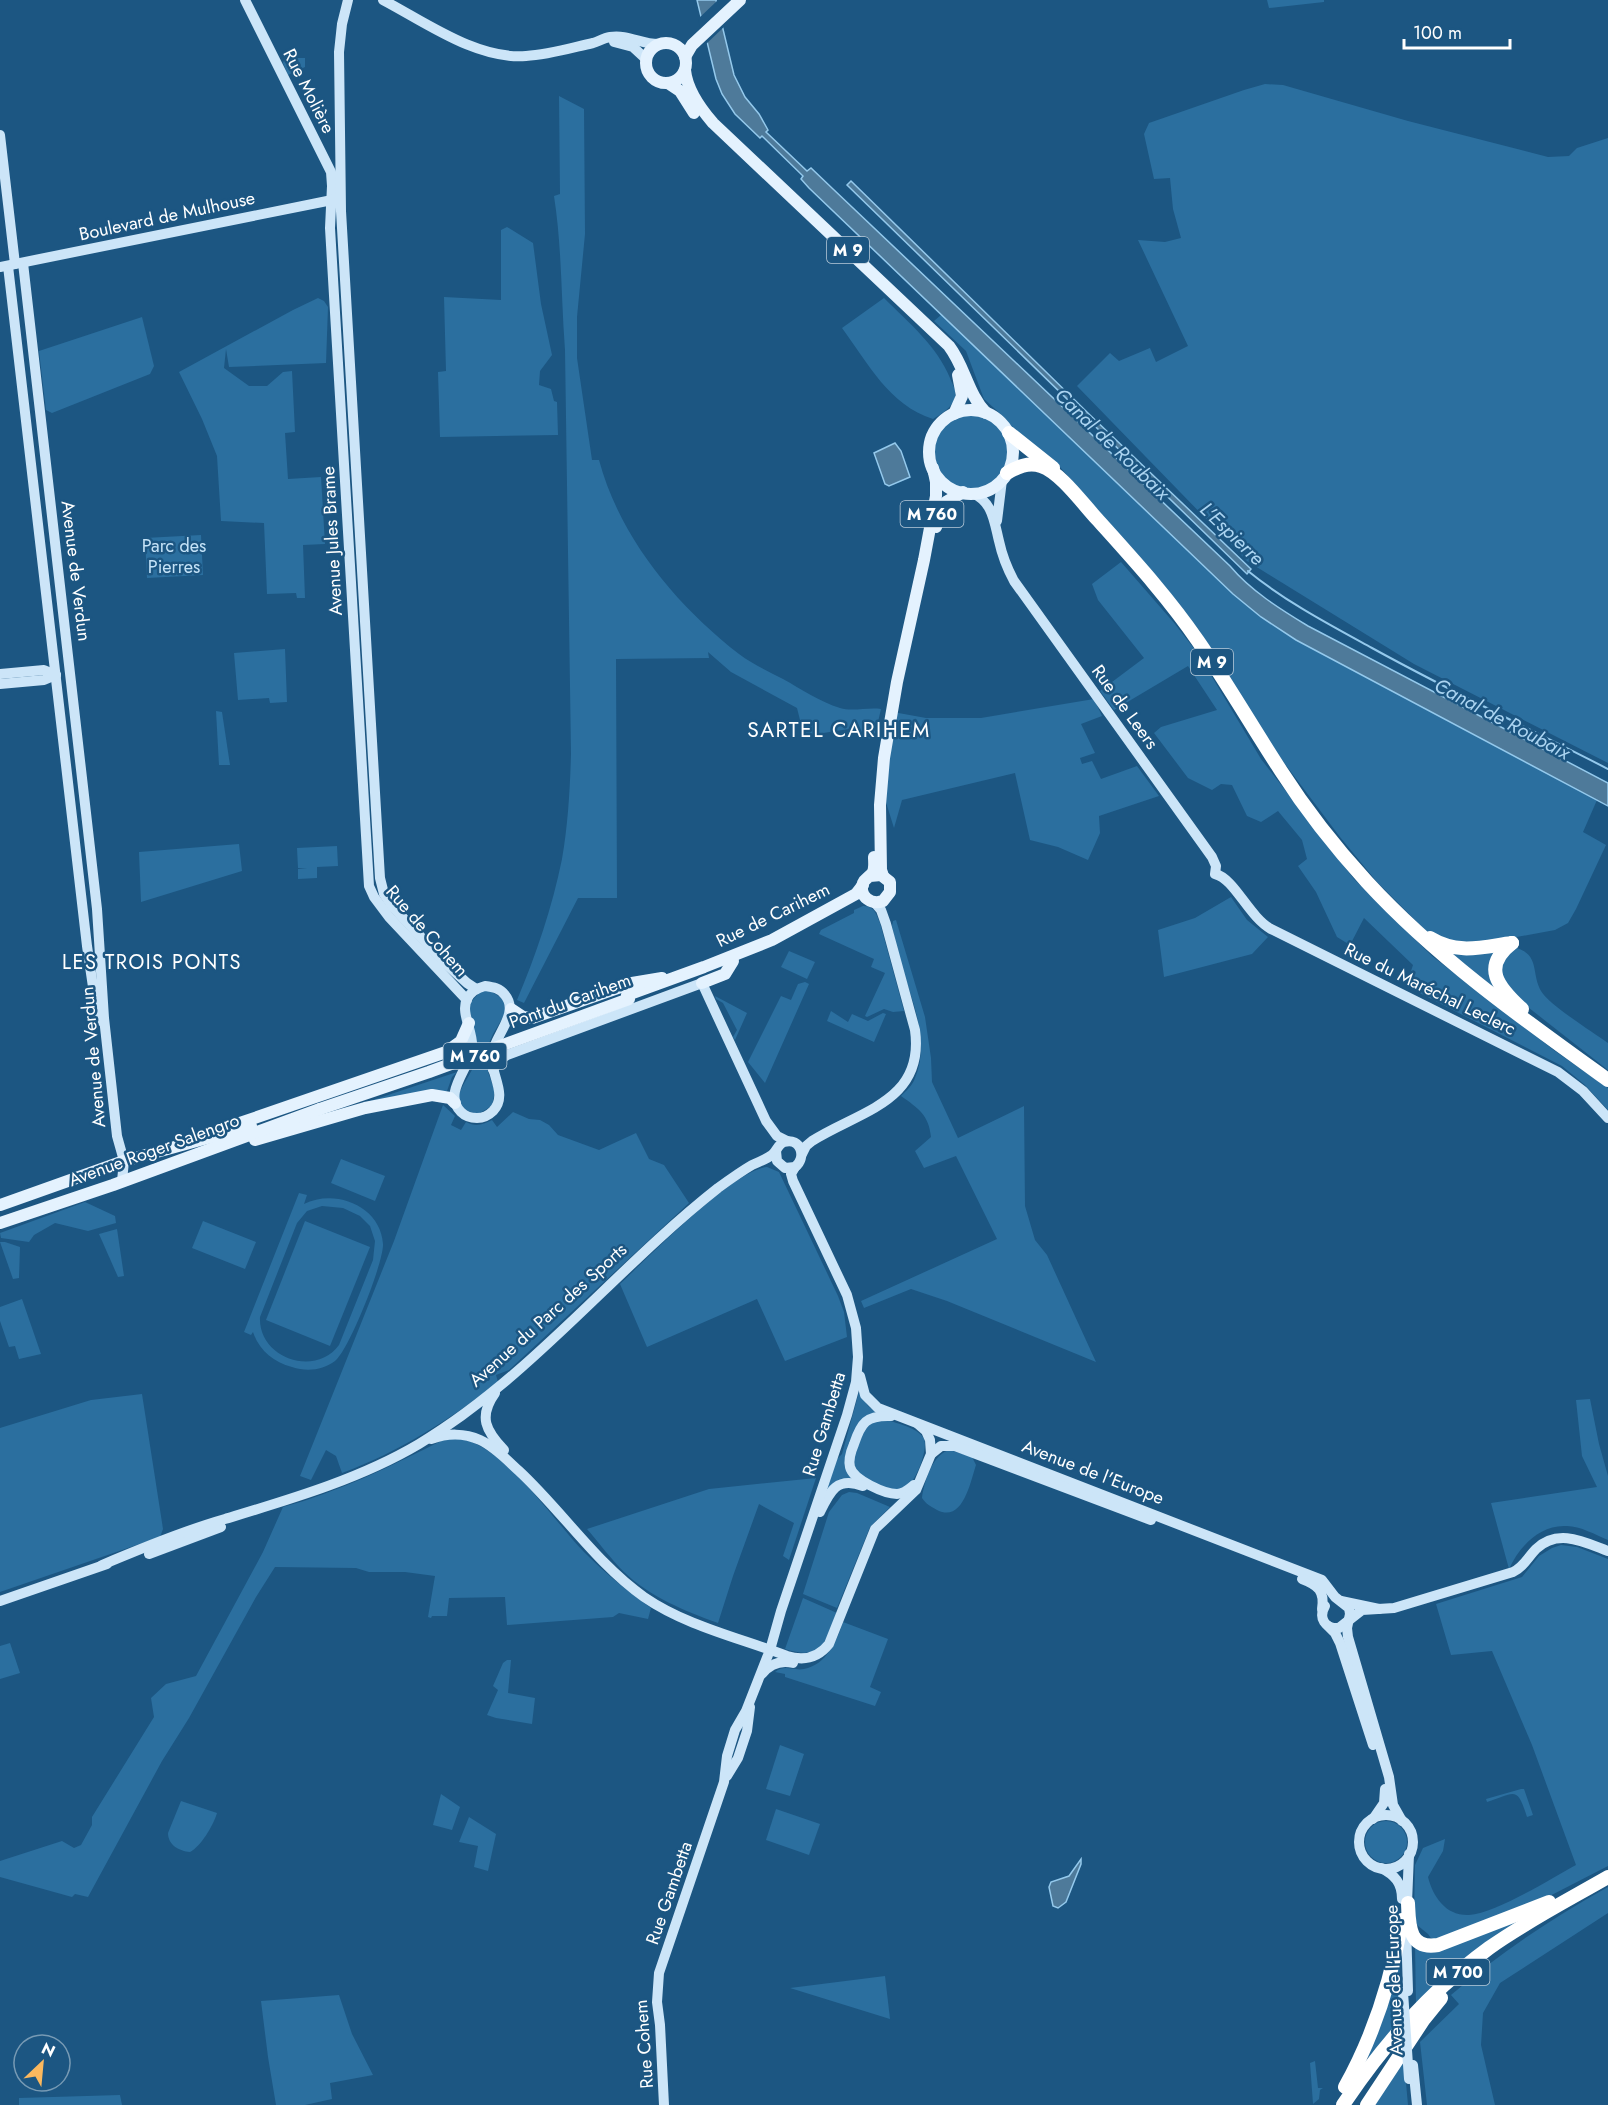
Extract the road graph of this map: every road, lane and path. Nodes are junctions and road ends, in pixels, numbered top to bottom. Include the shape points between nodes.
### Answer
1 (245, 0) edge
2 (348, 0) edge
3 (383, 0) edge
4 (728, 0) edge
5 (740, 0) edge
6 (596, 42) junction
7 (689, 42) junction
8 (660, 44) junction
9 (673, 44) junction
10 (646, 59) junction
11 (685, 63) junction
12 (668, 83) junction
13 (0, 135) edge
14 (339, 159) junction
15 (326, 160) junction
16 (774, 180) junction
17 (336, 199) junction
18 (12, 265) edge
19 (922, 322) junction
20 (986, 413) junction
21 (954, 414) junction
22 (1009, 434) junction
23 (933, 468) junction
24 (1005, 477) junction
25 (1071, 491) junction
26 (967, 493) junction
27 (997, 530) junction
28 (924, 560) junction
29 (905, 640) junction
30 (0, 674) edge
31 (56, 675) junction
32 (0, 684) edge
33 (884, 876) junction
34 (374, 879) joint
35 (866, 880) junction
36 (1236, 893) joint
37 (889, 896) junction
38 (872, 902) junction
39 (1407, 924) junction
40 (405, 926) junction
41 (889, 934) junction
42 (698, 976) junction
43 (672, 979) junction
44 (476, 989) junction
45 (628, 997) junction
46 (466, 1000) junction
47 (511, 1009) junction
48 (469, 1023) junction
49 (1578, 1058) junction
50 (493, 1070) junction
51 (1608, 1080) edge
52 (455, 1103) junction
53 (319, 1107) joint
54 (1608, 1118) edge
55 (766, 1122) junction
56 (843, 1123) junction
57 (790, 1142) junction
58 (204, 1145) junction
59 (776, 1150) junction
60 (802, 1154) junction
61 (120, 1163) junction
62 (795, 1167) junction
63 (122, 1181) junction
64 (0, 1205) edge
65 (0, 1222) edge
66 (858, 1358) junction
67 (505, 1382) junction
68 (897, 1416) junction
69 (918, 1424) junction
70 (422, 1443) junction
71 (931, 1454) junction
72 (921, 1479) junction
73 (532, 1484) junction
74 (895, 1494) junction
75 (1608, 1544) edge
76 (1608, 1551) edge
77 (1503, 1575) junction
78 (792, 1576) junction
79 (0, 1601) edge
80 (1342, 1601) junction
81 (1322, 1609) junction
82 (1379, 1609) junction
83 (1348, 1621) junction
84 (1328, 1626) junction
85 (770, 1650) junction
86 (816, 1655) junction
87 (758, 1679) junction
88 (1373, 1819) junction
89 (1402, 1821) junction
90 (1410, 1853) junction
91 (1380, 1868) junction
92 (1608, 1876) edge
93 (1608, 1883) edge
94 (1407, 1903) junction
95 (1402, 1920) junction
96 (1471, 1968) junction
97 (657, 1980) joint
98 (1405, 1991) junction
99 (664, 2105) edge
100 (1335, 2105) edge
101 (1343, 2105) edge
102 (1349, 2105) edge
103 (1368, 2105) edge
104 (1411, 2105) edge
105 (1417, 2105) edge

1 - 15 street, Rue Molière
2 - 14 street via 340,42
3 - 6 street via 480,51 509,57
4 - 7 main road
5 - 7 main road
6 - 8 street via 619,36
6 - 10 street via 624,43
7 - 9 main road
7 - 11 main road
8 - 9 main road
8 - 10 main road
9 - 11 main road via 680,48
10 - 12 main road via 650,75
11 - 12 main road via 678,80
11 - 16 main road, M 9 via 689,85 705,113
12 - 16 main road, M 9 via 680,91 694,113 725,144
13 - 18 street
14 - 15 street via 335,164
14 - 17 street
15 - 17 street, Rue Molière
16 - 19 main road, M 9
17 - 18 street, Boulevard de Mulhouse
17 - 34 street, Avenue Jules Brame
18 - 31 street, Avenue de Verdun
18 - 61 street, Avenue de Verdun via 97,909
19 - 20 main road, M 9 via 953,352 974,398
19 - 21 main road, M 9 via 949,357 958,377 962,396
20 - 21 main road via 972,410
20 - 22 main road
21 - 23 main road via 940,424 933,436
22 - 24 main road via 1013,456
22 - 25 highway, M 9 via 1050,464
23 - 26 main road via 945,484
23 - 28 main road, M 760 via 936,496
24 - 25 highway, M 9 via 1027,465 1041,466
24 - 26 main road via 988,490
24 - 27 street, Rue de Leers
25 - 39 highway, M 9 via 1179,614 1284,776 1335,846
26 - 27 street, Rue de Leers via 987,504
26 - 28 main road, M 760 via 952,497 945,504
27 - 36 street, Rue de Leers via 1014,581 1212,857 1215,874 1225,878
28 - 29 main road, M 760
29 - 33 main road, M 760 via 882,773
29 - 35 main road, M 760 via 879,738 873,807 874,865
30 - 31 street via 44,670
31 - 32 street via 44,680
31 - 61 street, Avenue de Verdun via 87,946
33 - 35 main road via 877,874
33 - 37 main road via 891,886
34 - 40 street, Rue de Cohem via 388,908
35 - 38 main road via 863,894
35 - 42 main road, Rue de Carihem / M 760 via 856,894
36 - 54 street, Rue du Maréchal Leclerc via 1265,926 1558,1072
37 - 38 main road
37 - 41 street
38 - 41 street via 881,910
38 - 42 main road, Rue de Carihem via 858,902 783,942 733,961 725,974
39 - 49 highway, M 9 via 1470,979
39 - 49 highway via 1453,948 1512,943 1496,961 1503,988
40 - 44 street, Rue de Cohem
40 - 46 street, Rue de Cohem
41 - 56 street via 915,1030 913,1064 906,1081 890,1099
42 - 43 main road, Pont du Carihem / M 760
42 - 45 main road, Pont du Carihem / M 760
42 - 50 street, Rue de Carihem via 507,1055
42 - 55 street
43 - 45 main road, Pont du Carihem / M 760
43 - 47 main road via 632,983 532,1018
44 - 46 street
44 - 47 street via 499,989
45 - 53 main road, Pont du Carihem / M 760, bridge via 439,1069
46 - 48 street
47 - 50 street via 493,1049
48 - 52 street via 472,1049 455,1091
48 - 58 main road via 461,1041 446,1052 302,1101
49 - 51 highway, M 9
50 - 52 street via 500,1096 492,1112 471,1118
52 - 58 main road via 440,1095 424,1096 341,1114 260,1139
53 - 58 main road, Avenue Roger Salengro / M 760
55 - 57 street via 777,1136
55 - 59 street
56 - 57 street
56 - 60 street via 812,1141
57 - 59 street
57 - 60 street via 799,1145
58 - 61 main road, Avenue Roger Salengro / M 760
58 - 63 main road, Avenue Roger Salengro / M 760
59 - 62 street via 781,1166
59 - 67 street, Avenue du Parc des Sports via 730,1180 669,1230
60 - 62 street
61 - 63 street, Avenue de Verdun
61 - 64 main road, Avenue Roger Salengro / M 760
62 - 66 street, Rue Gambetta via 793,1180 851,1305
63 - 65 main road, Avenue Roger Salengro / M 760
66 - 68 street, Avenue de l'Europe via 865,1395 873,1405
66 - 78 street, Rue Gambetta via 847,1415
67 - 70 street, Avenue du Parc des Sports
67 - 73 street via 488,1404 487,1427
68 - 69 street, Avenue de l'Europe
68 - 74 street via 879,1416 865,1422 849,1460 851,1471 860,1480
69 - 71 street via 930,1440
69 - 80 street, Avenue de l'Europe via 1318,1577
70 - 73 street via 450,1435 472,1437 493,1448
70 - 79 street, Avenue du Parc des Sports via 361,1473
71 - 72 street
71 - 81 street, Avenue de l'Europe via 941,1446 955,1446 1313,1583 1322,1593
72 - 74 street via 905,1492
72 - 86 street via 914,1492 875,1529 832,1638
73 - 85 street via 608,1565 644,1596 684,1618
74 - 78 street via 849,1482 836,1486
75 - 77 street via 1570,1531 1550,1533 1534,1543 1514,1568
76 - 77 street via 1574,1539 1556,1538 1539,1547 1520,1569
77 - 82 street via 1394,1608
78 - 85 street, Rue Gambetta
80 - 81 street via 1330,1601
80 - 82 street
80 - 83 street via 1349,1610
81 - 84 street via 1322,1619
82 - 83 street via 1360,1611
83 - 84 street via 1339,1628
83 - 89 street via 1348,1637 1389,1777 1393,1805
84 - 88 street via 1340,1643 1386,1790 1383,1806
85 - 86 street via 794,1658
85 - 87 street, Rue Gambetta
86 - 87 street via 802,1664 772,1664
87 - 97 street, Rue Gambetta via 743,1743 724,1782
88 - 89 street via 1386,1815
88 - 91 street via 1361,1831 1360,1848 1369,1862
89 - 90 street via 1412,1836
90 - 91 street via 1397,1866
90 - 94 street, Avenue de l'Europe
91 - 95 street, Avenue de l'Europe via 1399,1883
92 - 94 highway via 1433,1946 1420,1944 1412,1935
92 - 101 highway, M 700 via 1508,1935 1449,1980 1395,2035
93 - 96 highway, M 700 via 1519,1934
94 - 98 street, Avenue de l'Europe
95 - 98 street, Avenue de l'Europe
95 - 100 highway via 1368,2042
96 - 102 highway, M 700 via 1410,2025
96 - 103 highway via 1424,2019
97 - 99 street, Rue Cohem
98 - 104 street, Avenue de l'Europe, bridge
98 - 105 street, Avenue de l'Europe

